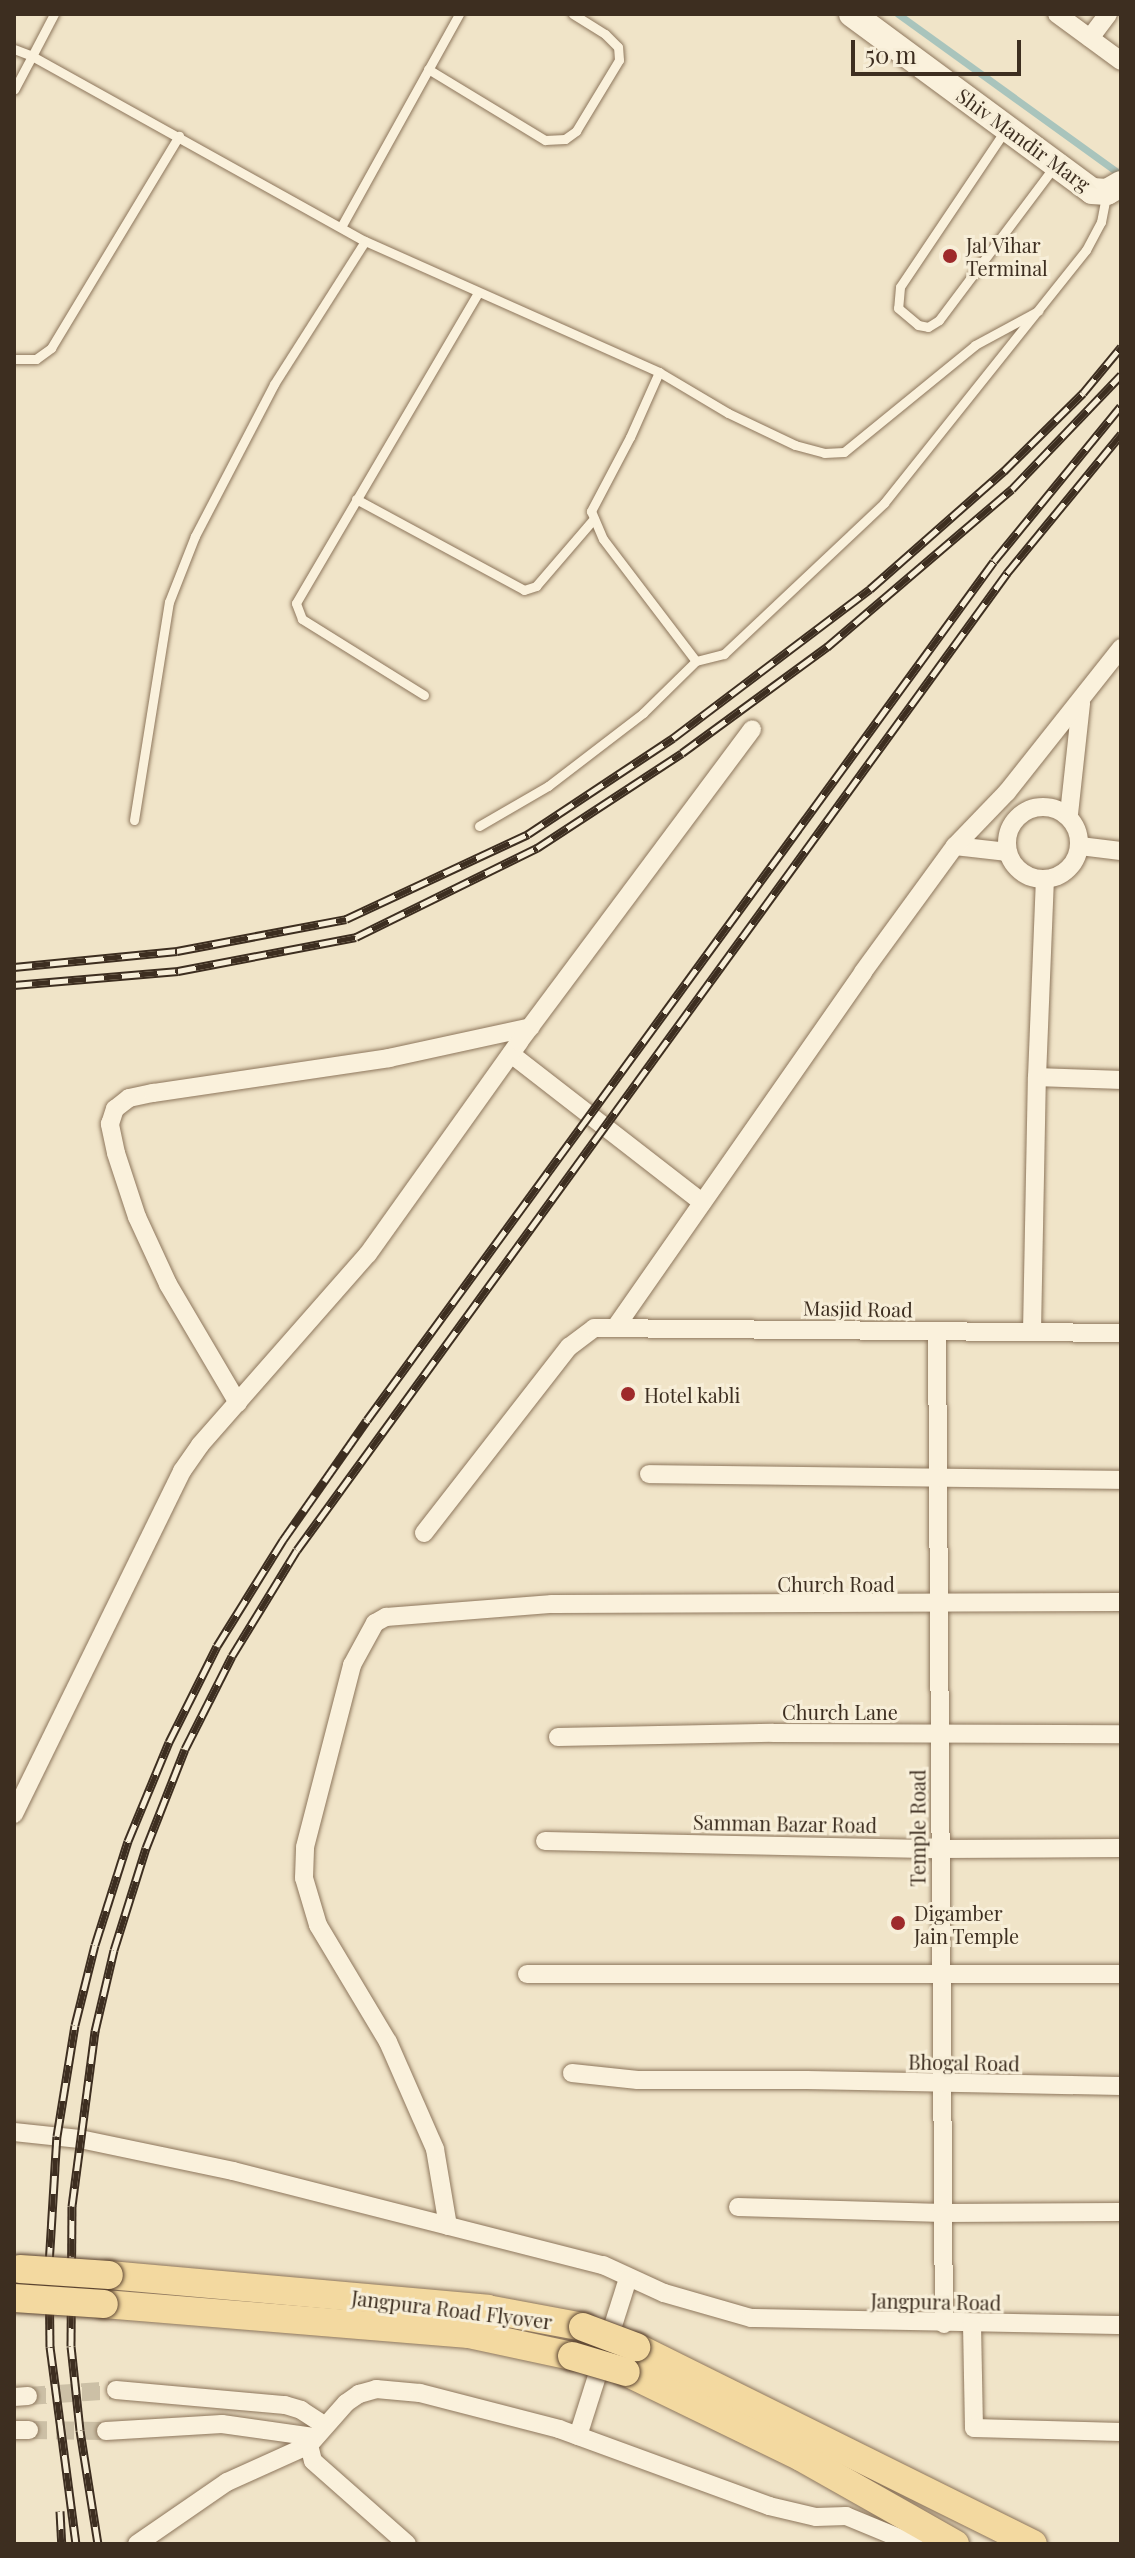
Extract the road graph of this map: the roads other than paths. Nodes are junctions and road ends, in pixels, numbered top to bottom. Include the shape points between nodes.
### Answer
1 (54, 14) edge
2 (459, 14) edge
3 (573, 14) edge
4 (852, 14) edge
5 (1057, 14) edge
6 (1108, 14) edge
7 (1090, 38) junction
8 (14, 49) edge
9 (32, 56) junction
10 (1121, 61) edge
11 (428, 69) junction
12 (14, 90) edge
13 (1007, 128) junction
14 (179, 136) junction
15 (1056, 164) junction
16 (1116, 188) edge
17 (341, 227) junction
18 (365, 241) junction
19 (478, 293) junction
20 (1038, 311) junction
21 (14, 359) edge
22 (659, 372) junction
23 (356, 499) junction
24 (592, 521) junction
25 (1121, 648) edge
26 (696, 661) junction
27 (424, 695) dead end
28 (1081, 703) junction
29 (752, 729) dead end
30 (1069, 814) junction
31 (134, 820) dead end
32 (479, 826) dead end
33 (955, 846) junction
34 (1080, 846) junction
35 (1121, 851) edge
36 (1008, 852) junction
37 (1045, 880) junction
38 (531, 1027) junction
39 (511, 1054) junction
40 (1037, 1077) junction
41 (1121, 1080) edge
42 (702, 1202) junction
43 (615, 1328) junction
44 (937, 1331) junction
45 (1032, 1332) junction
46 (1121, 1333) edge
47 (238, 1403) junction
48 (649, 1474) dead end
49 (936, 1477) junction
50 (1121, 1480) edge
51 (424, 1533) dead end
52 (1121, 1602) edge
53 (938, 1605) junction
54 (939, 1734) junction
55 (1121, 1734) edge
56 (558, 1737) dead end
57 (14, 1814) edge
58 (545, 1841) dead end
59 (1121, 1848) edge
60 (938, 1849) junction
61 (527, 1974) dead end
62 (941, 1974) junction
63 (1121, 1974) edge
64 (572, 2073) dead end
65 (942, 2084) junction
66 (1121, 2086) edge
67 (14, 2132) edge
68 (738, 2207) dead end
69 (1121, 2212) edge
70 (943, 2213) junction
71 (448, 2226) junction
72 (14, 2268) edge
73 (628, 2278) junction
74 (14, 2298) edge
75 (944, 2324) junction
76 (972, 2324) junction
77 (1121, 2325) edge
78 (116, 2390) tunnel mouth
79 (106, 2431) tunnel mouth
80 (1121, 2432) edge
81 (316, 2435) junction
82 (578, 2436) junction
83 (389, 2529) junction
84 (913, 2530) edge
85 (137, 2544) edge
86 (376, 2544) edge
87 (407, 2544) edge
88 (955, 2544) edge
89 (1033, 2544) edge

1 - 9 lane
2 - 11 lane
3 - 11 lane via 618,47 619,60 576,131 565,139 545,140
4 - 13 street, Shiv Mandir Marg
5 - 7 street
6 - 7 street
7 - 10 street
8 - 9 lane
9 - 12 lane
9 - 14 lane
11 - 17 lane
13 - 15 street, Shiv Mandir Marg
13 - 15 lane via 900,287 898,308 918,325 928,327 939,320
14 - 17 lane
14 - 21 lane via 51,348 36,359
15 - 16 street, Shiv Mandir Marg via 1092,191
16 - 20 lane via 1086,250
17 - 18 lane
18 - 19 lane
18 - 31 lane via 246,434 169,602
19 - 22 lane
19 - 23 lane
20 - 22 lane via 975,345 844,452 795,445
20 - 26 lane via 884,503 724,654
22 - 24 lane via 598,494
23 - 24 lane via 524,590 536,586
23 - 27 lane via 296,610 302,619
24 - 26 lane
25 - 28 street
26 - 32 lane via 643,713 548,786
28 - 30 street
28 - 33 street
29 - 38 street
30 - 34 street
30 - 36 street via 1044,807 1028,810 1015,820
33 - 36 street
33 - 42 street
34 - 35 street
34 - 37 street via 1062,875
36 - 37 street via 1029,877
37 - 40 street
38 - 39 street
38 - 47 street via 389,1058 153,1093 129,1098 115,1109 110,1124 137,1217 168,1284
39 - 42 street
39 - 47 street via 368,1254
40 - 41 street
40 - 45 street
42 - 43 street
43 - 44 street, Masjid Road
43 - 51 street, Masjid Road via 594,1328 569,1347
44 - 45 street, Masjid Road
44 - 49 street, Temple Road
45 - 46 street, Masjid Road
47 - 57 street via 182,1471
48 - 49 street
49 - 50 street
49 - 53 street, Temple Road
52 - 53 street, Church Road
53 - 54 street, Temple Road
53 - 71 street, Church Road via 552,1604 386,1617 375,1623 352,1665 305,1847 304,1878 318,1925 388,2042 435,2149
54 - 55 street, Church Lane
54 - 56 street, Church Lane
54 - 60 street, Temple Road
58 - 60 street, Samman Bazar Road
59 - 60 street, Samman Bazar Road
60 - 62 street, Temple Road
61 - 62 street
62 - 63 street
62 - 65 street, Temple Road
64 - 65 street, Bhogal Road via 638,2080
65 - 66 street, Bhogal Road
65 - 70 street, Temple Road
67 - 71 street, Jangpura Road via 80,2139 233,2171
68 - 70 street
69 - 70 street
70 - 75 street, Temple Road
71 - 73 street, Jangpura Road via 603,2265
72 - 89 main road, Jangpura Road Flyover, bridge via 487,2309 583,2327 676,2366
73 - 75 street, Jangpura Road via 751,2318
73 - 82 street
74 - 84 main road, Jangpura Road Flyover, bridge via 469,2334 572,2356 683,2397
75 - 76 street, Jangpura Road
76 - 77 street, Jangpura Road
76 - 80 street via 974,2428
78 - 81 street via 285,2405 301,2410
79 - 81 street via 222,2424
81 - 82 street via 359,2394 376,2389 420,2393
81 - 83 street via 313,2461
81 - 85 street via 227,2482
82 - 84 street via 769,2506
83 - 86 street
83 - 87 street
84 - 88 main road, Jangpura Road Flyover

